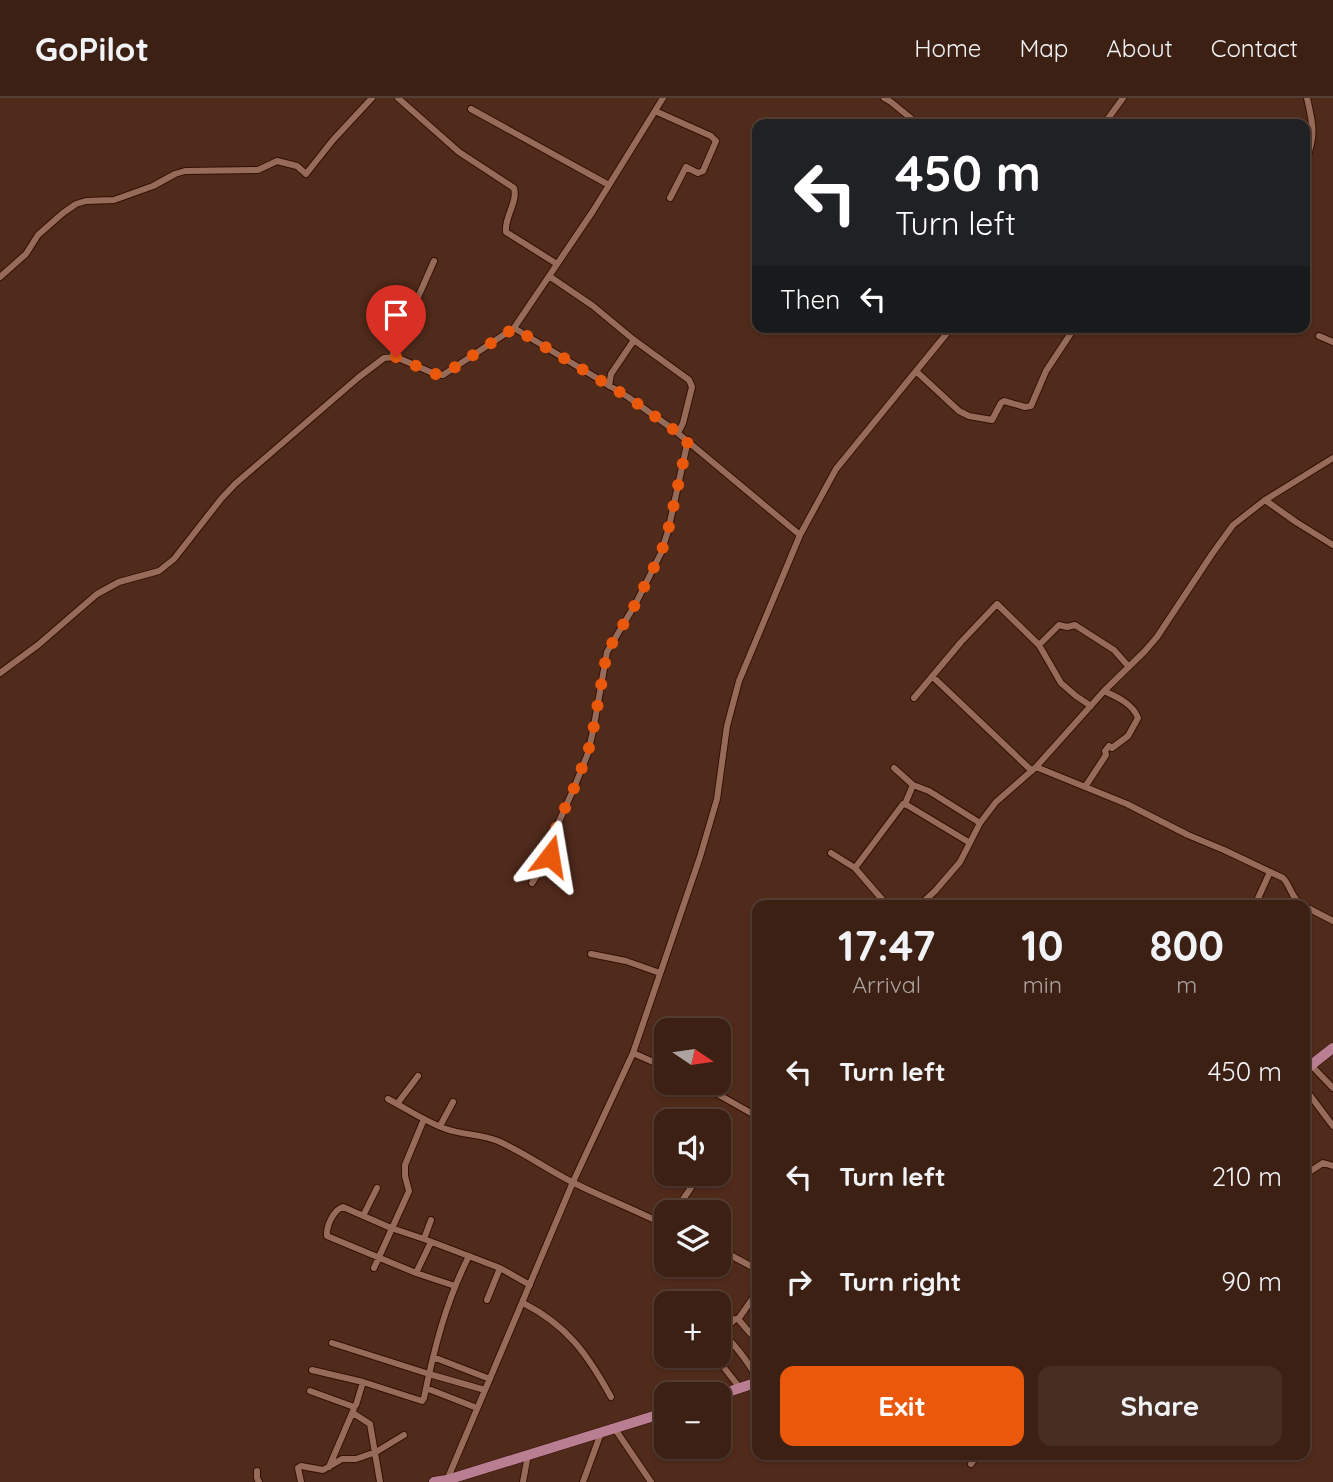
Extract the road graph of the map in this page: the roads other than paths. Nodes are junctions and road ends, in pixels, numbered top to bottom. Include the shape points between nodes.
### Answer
1 (372, 98) edge
2 (397, 98) edge
3 (663, 98) edge
4 (884, 98) edge
5 (1123, 98) edge
6 (1307, 98) edge
7 (471, 109) dead end
8 (655, 111) junction
9 (912, 119) edge
10 (1108, 119) edge
11 (1310, 147) edge
12 (609, 185) junction
13 (670, 198) dead end
14 (434, 261) dead end
15 (557, 264) junction
16 (550, 276) junction
17 (0, 277) edge
18 (514, 328) junction
19 (947, 333) edge
20 (1070, 333) edge
21 (1319, 336) dead end
22 (634, 340) junction
23 (1333, 342) edge
24 (392, 356) junction
25 (917, 372) junction
26 (609, 386) junction
27 (678, 433) junction
28 (688, 440) junction
29 (1333, 458) edge
30 (1326, 463) junction
31 (1333, 468) edge
32 (1265, 500) junction
33 (800, 535) junction
34 (1333, 545) edge
35 (1039, 645) junction
36 (1129, 667) junction
37 (0, 673) edge
38 (933, 677) junction
39 (1104, 691) junction
40 (914, 698) dead end
41 (1091, 706) junction
42 (906, 766) dead end
43 (894, 768) dead end
44 (1034, 769) junction
45 (901, 774) junction
46 (913, 785) junction
47 (1085, 787) junction
48 (905, 804) junction
49 (981, 823) junction
50 (970, 843) junction
51 (831, 853) dead end
52 (855, 867) junction
53 (1270, 872) junction
54 (532, 884) dead end
55 (883, 900) edge
56 (925, 900) edge
57 (1257, 900) edge
58 (1296, 900) edge
59 (1310, 909) edge
60 (1333, 921) edge
61 (591, 954) dead end
62 (660, 973) junction
63 (1333, 1048) edge
64 (633, 1053) junction
65 (654, 1062) edge
66 (1310, 1065) edge
67 (1310, 1069) edge
68 (418, 1076) dead end
69 (1333, 1088) edge
70 (1310, 1095) edge
71 (721, 1096) edge
72 (388, 1099) dead end
73 (453, 1102) dead end
74 (397, 1104) junction
75 (752, 1113) edge
76 (424, 1119) junction
77 (440, 1126) junction
78 (1333, 1126) edge
79 (1333, 1166) edge
80 (1310, 1171) edge
81 (573, 1182) junction
82 (377, 1188) dead end
83 (363, 1216) junction
84 (654, 1219) edge
85 (431, 1220) dead end
86 (391, 1228) junction
87 (428, 1240) junction
88 (731, 1255) edge
89 (469, 1256) junction
90 (378, 1257) junction
91 (752, 1267) edge
92 (374, 1268) dead end
93 (500, 1268) junction
94 (416, 1273) junction
95 (530, 1285) junction
96 (455, 1286) junction
97 (752, 1299) edge
98 (486, 1300) dead end
99 (523, 1303) junction
100 (731, 1315) edge
101 (736, 1319) junction
102 (731, 1323) edge
103 (751, 1334) dead end
104 (332, 1343) dead end
105 (733, 1345) edge
106 (433, 1357) junction
107 (724, 1368) edge
108 (752, 1368) edge
109 (312, 1370) dead end
110 (429, 1374) junction
111 (489, 1379) junction
112 (363, 1382) junction
113 (752, 1383) edge
114 (426, 1388) junction
115 (740, 1388) junction
116 (485, 1390) junction
117 (310, 1391) dead end
118 (731, 1391) edge
119 (611, 1397) dead end
120 (477, 1408) junction
121 (353, 1409) junction
122 (654, 1416) edge
123 (615, 1429) junction
124 (601, 1433) junction
125 (404, 1436) dead end
126 (376, 1452) junction
127 (528, 1455) junction
128 (974, 1460) edge
129 (971, 1464) dead end
130 (329, 1467) junction
131 (257, 1471) dead end
132 (446, 1481) edge
133 (259, 1482) edge
134 (301, 1482) edge
135 (380, 1482) edge
136 (434, 1482) edge
137 (523, 1482) edge
138 (583, 1482) edge
139 (651, 1482) edge

1 - 17 street via 306,174 297,166 277,161 258,170 185,172 114,200 81,202 38,235 26,254
2 - 15 street via 459,152 514,188 505,230
3 - 8 street
4 - 9 street
5 - 10 street
6 - 11 street via 1313,131
7 - 12 street
8 - 12 street
8 - 13 street via 716,141 702,172 686,167
12 - 15 street
14 - 24 street
15 - 16 street
16 - 18 street
16 - 22 street
18 - 24 street via 443,375
18 - 26 street
19 - 25 street
20 - 25 street via 1031,406 1002,402 992,420 959,411
21 - 23 street
22 - 26 street via 611,374
22 - 27 street via 691,383
24 - 37 street via 359,377 235,484 166,566 97,594
25 - 33 street via 834,472
26 - 27 street
27 - 28 street
28 - 33 street
28 - 54 street via 661,553 607,652 588,752 553,835 550,856
29 - 30 street
30 - 31 street
30 - 32 street
32 - 34 street
32 - 36 street via 1233,525 1157,636
33 - 62 street via 739,681 717,799
35 - 36 street via 1059,625 1075,625 1114,650
35 - 38 street via 997,604
35 - 41 street via 1061,683
36 - 39 street
38 - 40 street
38 - 44 street
39 - 41 street
39 - 47 street via 1135,711 1138,718 1128,736 1112,748 1108,746
41 - 44 street
42 - 45 street
43 - 45 street
44 - 47 street
44 - 49 street via 996,802
45 - 46 street
46 - 48 street
46 - 49 street
47 - 53 street
48 - 50 street
48 - 52 street
49 - 50 street
50 - 56 street via 955,869
51 - 52 street
52 - 55 street
53 - 57 street
53 - 58 street via 1285,880
59 - 60 street
61 - 62 street
62 - 64 street
63 - 66 main road
64 - 65 street
64 - 81 street
67 - 69 street
68 - 74 street
70 - 78 street
71 - 75 street
72 - 74 street
73 - 77 street
74 - 76 street
76 - 77 street
76 - 86 street via 405,1165 409,1191
77 - 81 street via 497,1141
79 - 80 street via 1323,1163
81 - 84 street
81 - 95 street
82 - 83 street
83 - 86 street
83 - 90 street via 340,1208 326,1234
85 - 87 street
86 - 87 street
86 - 90 street
87 - 89 street
87 - 94 street
88 - 91 street
89 - 93 street
89 - 96 street
90 - 92 street
90 - 94 street
93 - 95 street
93 - 98 street
94 - 96 street
95 - 99 street
96 - 106 street
97 - 101 street
99 - 111 street
99 - 119 street via 541,1312 579,1346
100 - 101 street
101 - 102 street
101 - 103 street
104 - 110 street
105 - 108 street
106 - 110 street
106 - 111 street
107 - 115 street
109 - 112 street
110 - 114 street
110 - 116 street
111 - 116 street
112 - 114 street via 419,1401
112 - 121 street
113 - 115 main road
114 - 120 street
115 - 118 main road
116 - 120 street
117 - 121 street
120 - 132 street
121 - 126 street via 371,1426
121 - 130 street
122 - 123 main road
123 - 124 main road
123 - 139 street
124 - 127 main road
124 - 138 street
125 - 126 street
126 - 130 street via 342,1459
126 - 135 street
127 - 132 main road
127 - 137 street
128 - 129 street
130 - 134 street via 301,1466
131 - 133 street
132 - 136 main road

